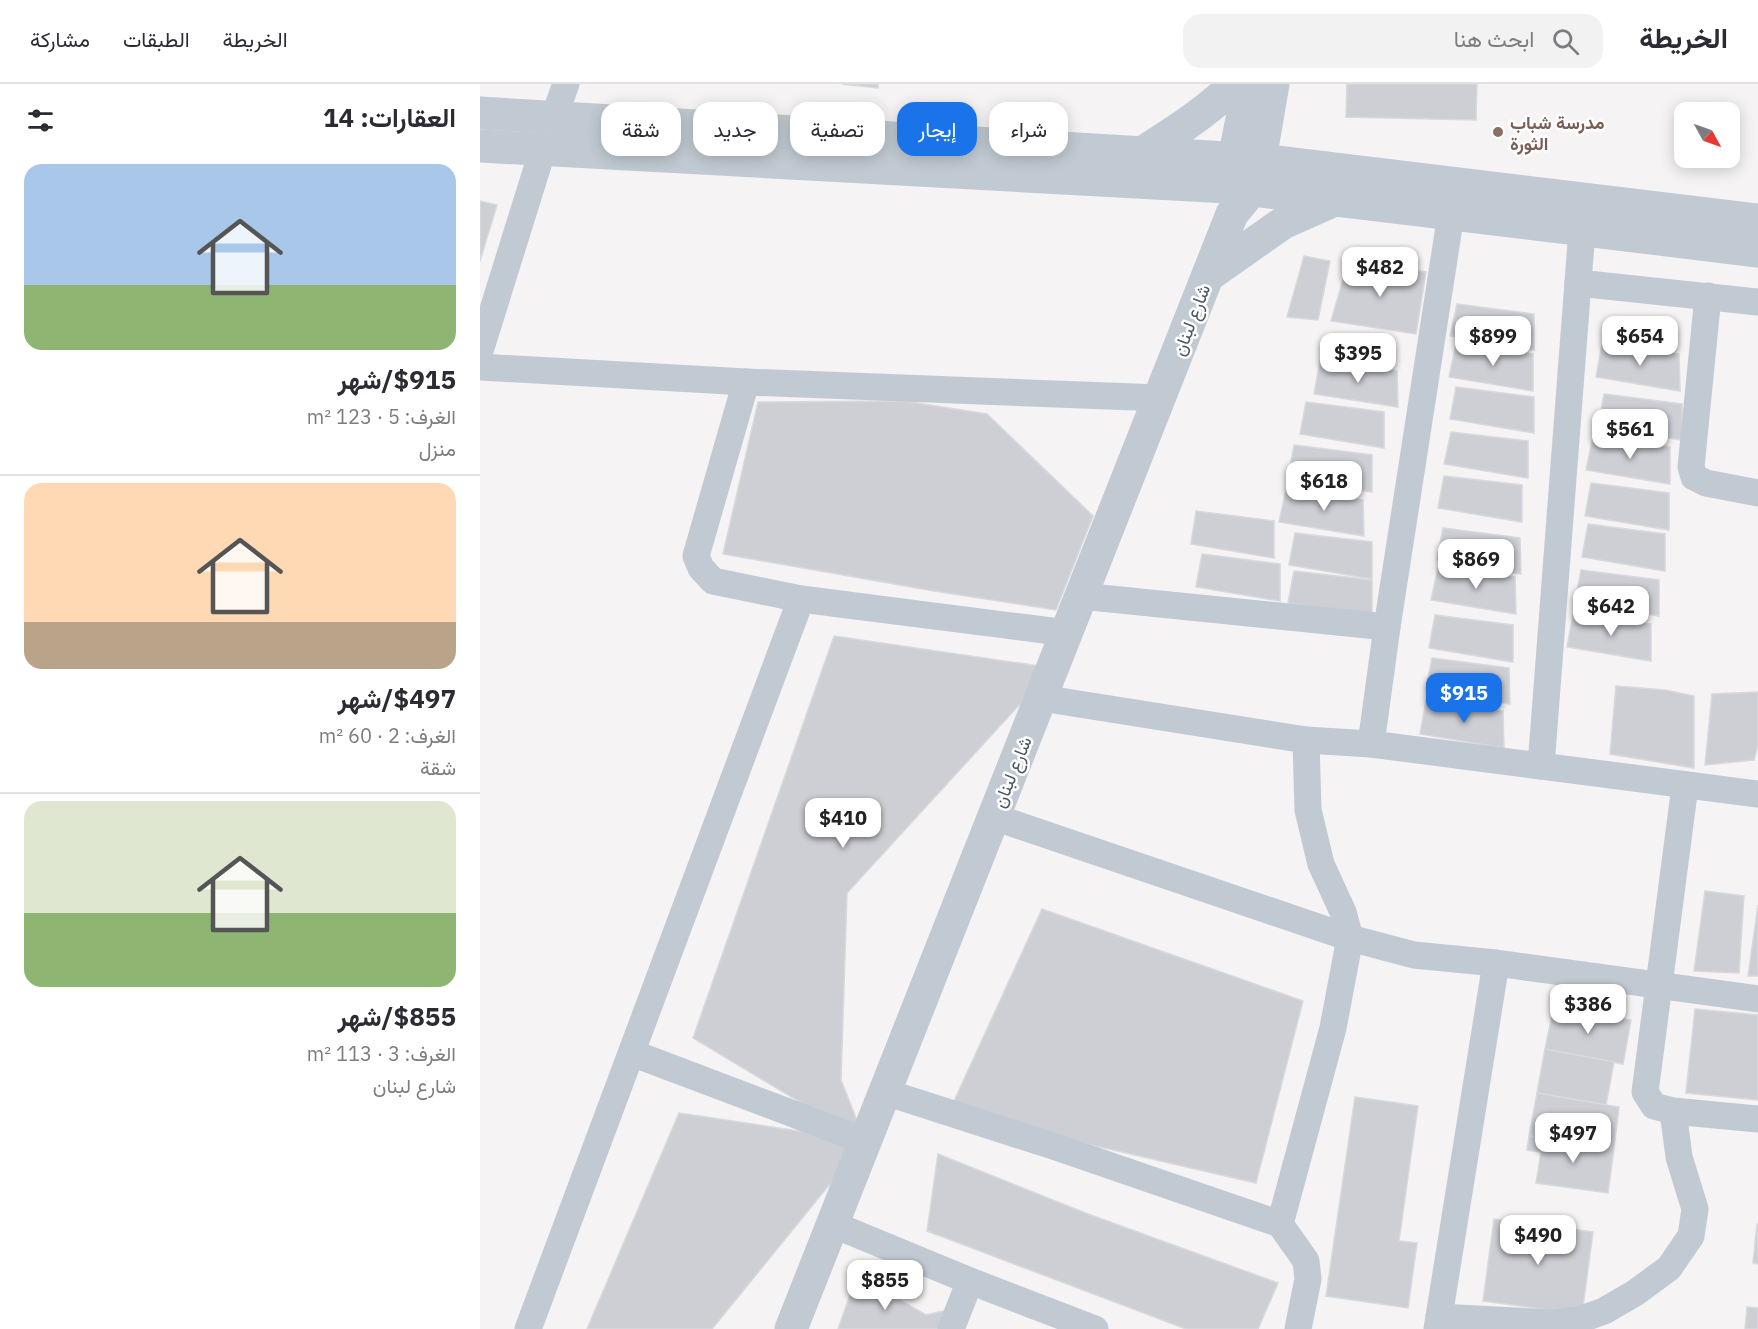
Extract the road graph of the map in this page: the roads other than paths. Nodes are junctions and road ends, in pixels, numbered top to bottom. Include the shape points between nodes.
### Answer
1 (566, 84) edge
2 (1235, 84) edge
3 (1249, 84) edge
4 (1273, 84) edge
5 (480, 113) edge
6 (554, 117) junction
7 (480, 146) edge
8 (543, 148) junction
9 (1142, 153) junction
10 (1241, 182) junction
11 (1335, 200) junction
12 (1451, 214) junction
13 (1758, 220) edge
14 (1582, 230) junction
15 (1758, 251) edge
16 (1209, 275) junction
17 (1578, 283) junction
18 (1708, 296) junction
19 (1758, 302) edge
20 (480, 351) edge
21 (480, 367) edge
22 (746, 382) junction
23 (1161, 398) junction
24 (1758, 493) edge
25 (1081, 596) junction
26 (801, 599) junction
27 (1387, 627) junction
28 (1066, 633) junction
29 (1041, 699) junction
30 (1306, 740) junction
31 (1371, 744) junction
32 (1541, 766) junction
33 (1685, 786) junction
34 (1758, 794) edge
35 (994, 817) junction
36 (1350, 938) junction
37 (1496, 963) junction
38 (1659, 985) junction
39 (1758, 999) edge
40 (632, 1053) junction
41 (885, 1092) junction
42 (1673, 1111) junction
43 (1758, 1119) edge
44 (866, 1141) junction
45 (832, 1224) junction
46 (1280, 1224) junction
47 (970, 1281) junction
48 (1438, 1323) edge
49 (528, 1329) edge
50 (791, 1329) edge
51 (951, 1329) edge
52 (1095, 1329) edge
53 (1298, 1329) edge

1 - 6 street
2 - 9 street via 1204,113
3 - 10 street, شارع لبنان
4 - 10 street, شارع لبنان
5 - 6 street
6 - 9 street
7 - 8 street
8 - 10 street
8 - 20 street
9 - 10 street
10 - 11 street
10 - 13 street
10 - 16 street, شارع لبنان
11 - 12 street
11 - 16 street via 1283,223
12 - 14 street
12 - 27 street
14 - 15 street
14 - 17 street
16 - 23 street, شارع لبنان
17 - 18 street
17 - 32 street
18 - 19 street
18 - 24 street via 1691,467 1694,477 1706,483
21 - 22 street
22 - 23 street
22 - 26 street via 696,555 713,581
23 - 25 street, شارع لبنان
25 - 27 street
25 - 28 street, شارع لبنان
26 - 28 street
26 - 40 street
27 - 31 street
28 - 29 street, شارع لبنان
29 - 30 street
29 - 35 street, شارع لبنان
30 - 31 street
30 - 36 street via 1308,810 1321,864
31 - 32 street
32 - 33 street
33 - 34 street
33 - 38 street
35 - 36 street
35 - 41 street, شارع لبنان
36 - 37 street via 1414,955
36 - 46 street via 1333,1028
37 - 38 street
37 - 48 street
38 - 39 street
38 - 42 street via 1645,1092 1654,1106
40 - 44 street
40 - 49 street
41 - 44 street, شارع لبنان
41 - 46 street
42 - 43 street
42 - 48 street via 1679,1157 1695,1209 1691,1236 1669,1268 1604,1311 1579,1320
44 - 45 street, شارع لبنان
45 - 47 street
45 - 50 street, شارع لبنان
46 - 53 street via 1306,1261 1308,1279
47 - 51 street
47 - 52 street

